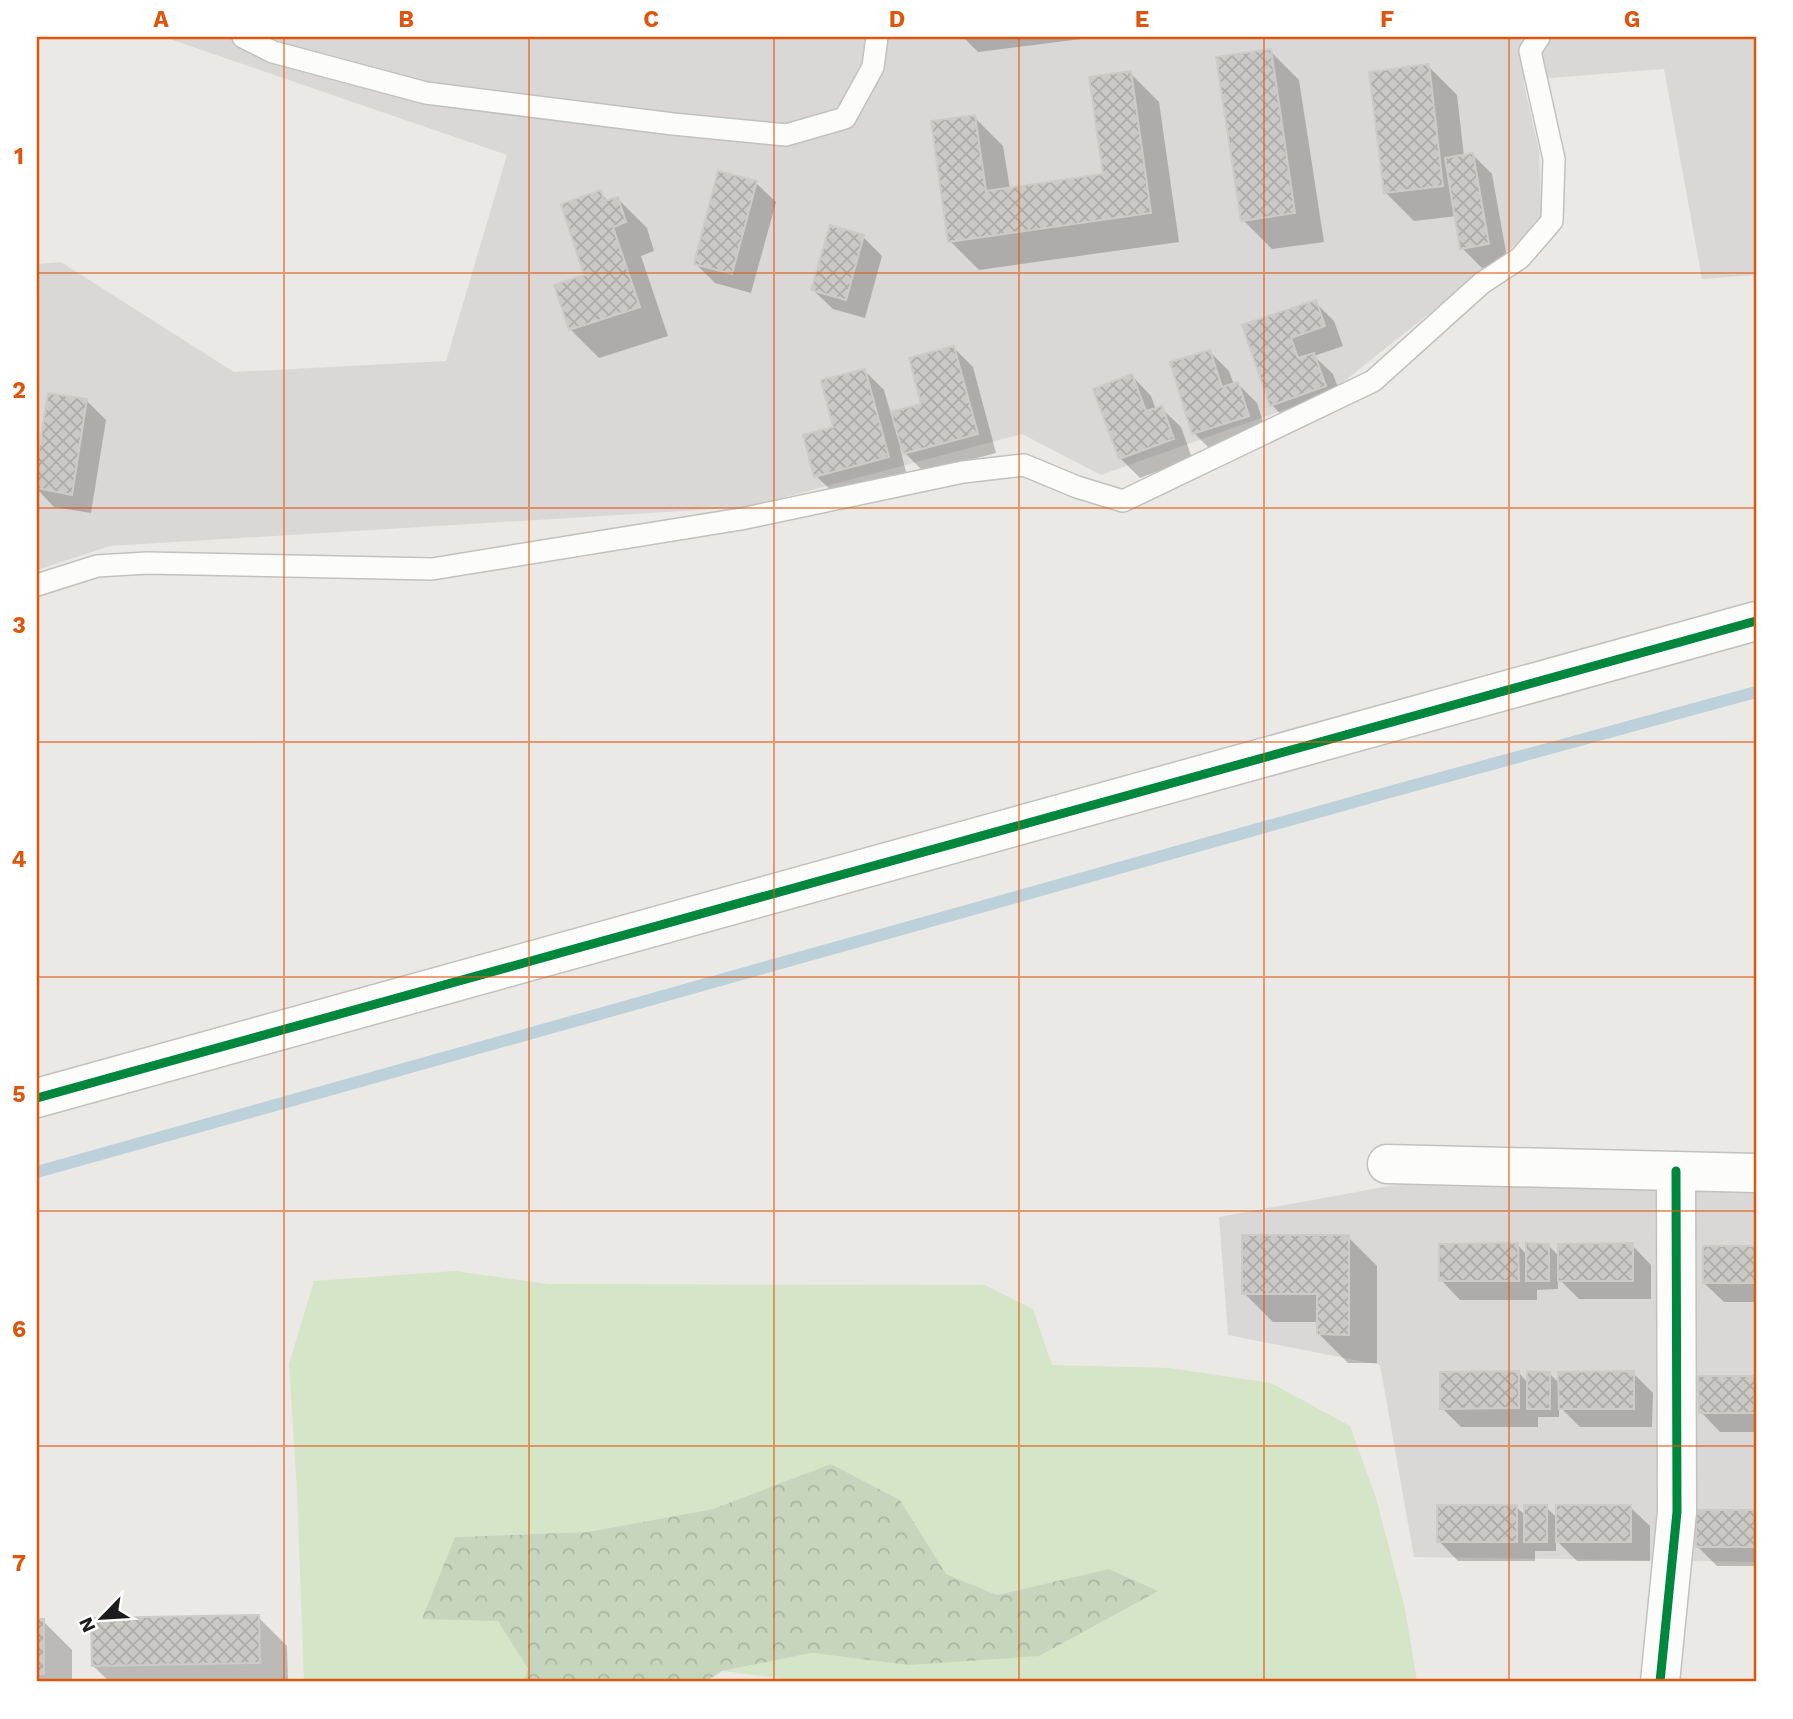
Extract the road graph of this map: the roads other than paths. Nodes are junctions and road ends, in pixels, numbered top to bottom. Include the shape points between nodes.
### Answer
1 (243, 37) edge
2 (877, 37) edge
3 (1539, 37) edge
4 (37, 586) edge
5 (1756, 621) edge
6 (37, 1098) edge
7 (1387, 1164) dead end
8 (1676, 1171) junction
9 (1756, 1173) edge
10 (1660, 1682) edge

1 - 2 lane via 273,52 426,93 786,135 845,118 873,67
3 - 4 lane via 1530,51 1554,159 1552,221 1520,258 1482,283 1373,381 1123,501 1024,465 963,472 741,519 432,569 147,563 97,566
5 - 6 street
7 - 8 street
8 - 9 street
8 - 10 street via 1677,1511

